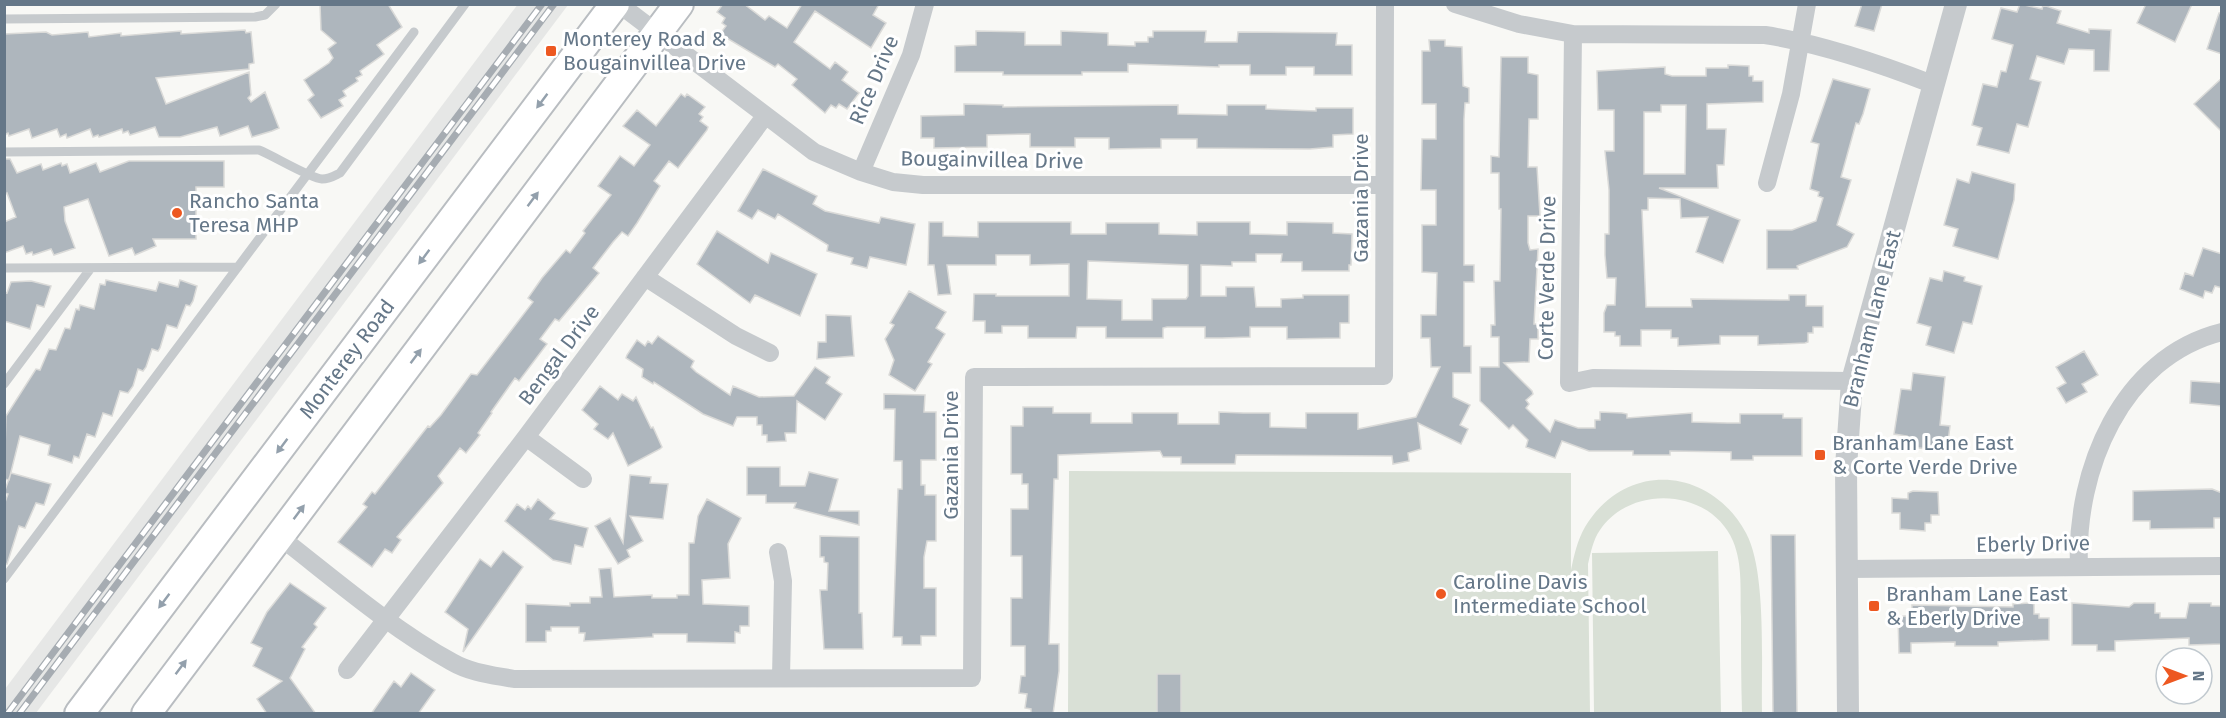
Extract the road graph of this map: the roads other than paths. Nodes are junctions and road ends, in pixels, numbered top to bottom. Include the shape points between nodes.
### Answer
1 (276, 4) edge
2 (465, 4) edge
3 (617, 4) edge
4 (679, 4) edge
5 (925, 4) edge
6 (1385, 4) edge
7 (1455, 4) edge
8 (1807, 4) edge
9 (1956, 4) edge
10 (4, 19) edge
11 (414, 33) dead end
12 (658, 33) junction
13 (1573, 34) junction
14 (1799, 41) junction
15 (1932, 84) junction
16 (765, 116) junction
17 (4, 152) edge
18 (308, 172) junction
19 (861, 172) junction
20 (1767, 183) dead end
21 (1383, 185) junction
22 (238, 267) junction
23 (4, 268) edge
24 (91, 268) junction
25 (645, 277) junction
26 (2222, 332) edge
27 (771, 353) dead end
28 (1852, 381) junction
29 (4, 384) edge
30 (526, 437) junction
31 (583, 479) dead end
32 (280, 537) junction
33 (778, 552) dead end
34 (2079, 566) junction
35 (2222, 566) edge
36 (1846, 569) junction
37 (4, 579) edge
38 (387, 619) junction
39 (347, 670) dead end
40 (781, 677) junction
41 (79, 714) edge
42 (146, 714) edge
43 (1848, 714) edge

1 - 10 lane via 265,15 255,17
2 - 18 lane via 340,173 319,178
3 - 12 street, Bougainvillea Drive
3 -> 41 main road, Monterey Road
4 - 12 main road
5 - 19 street, Rice Drive via 911,56
6 - 21 street, Gazania Drive
7 - 13 street via 1519,24
8 - 14 street
9 - 15 street, Branham Lane East
11 - 18 lane
12 - 16 street, Bougainvillea Drive
32 -> 12 main road
13 - 14 street via 1765,35
13 - 28 street, Corte Verde Drive via 1569,382 1593,378
14 - 15 street
14 - 20 street via 1791,94
15 - 28 street, Branham Lane East
16 - 19 street, Bougainvillea Drive via 814,152
16 - 25 street, Bengal Drive
17 - 18 lane via 259,150
18 - 22 lane
19 - 21 street, Bougainvillea Drive via 893,182 923,184
21 - 40 street, Gazania Drive via 1384,376 974,377 972,678
22 - 24 lane
22 - 37 lane
23 - 24 lane
24 - 29 lane
25 - 27 street via 736,336
25 - 30 street, Bengal Drive
26 - 34 street via 2172,352 2135,386 2112,421 2093,464 2080,515
28 - 36 street, Branham Lane East via 1847,423
30 - 31 street
30 - 38 street, Bengal Drive
32 - 38 street, Gazania Drive
42 -> 32 main road
33 - 40 street via 783,581
34 - 35 street, Eberly Drive
34 - 36 street, Eberly Drive
36 - 43 street, Branham Lane East
38 - 39 street, Bengal Drive
38 - 40 street, Gazania Drive via 453,663 478,673 514,679

